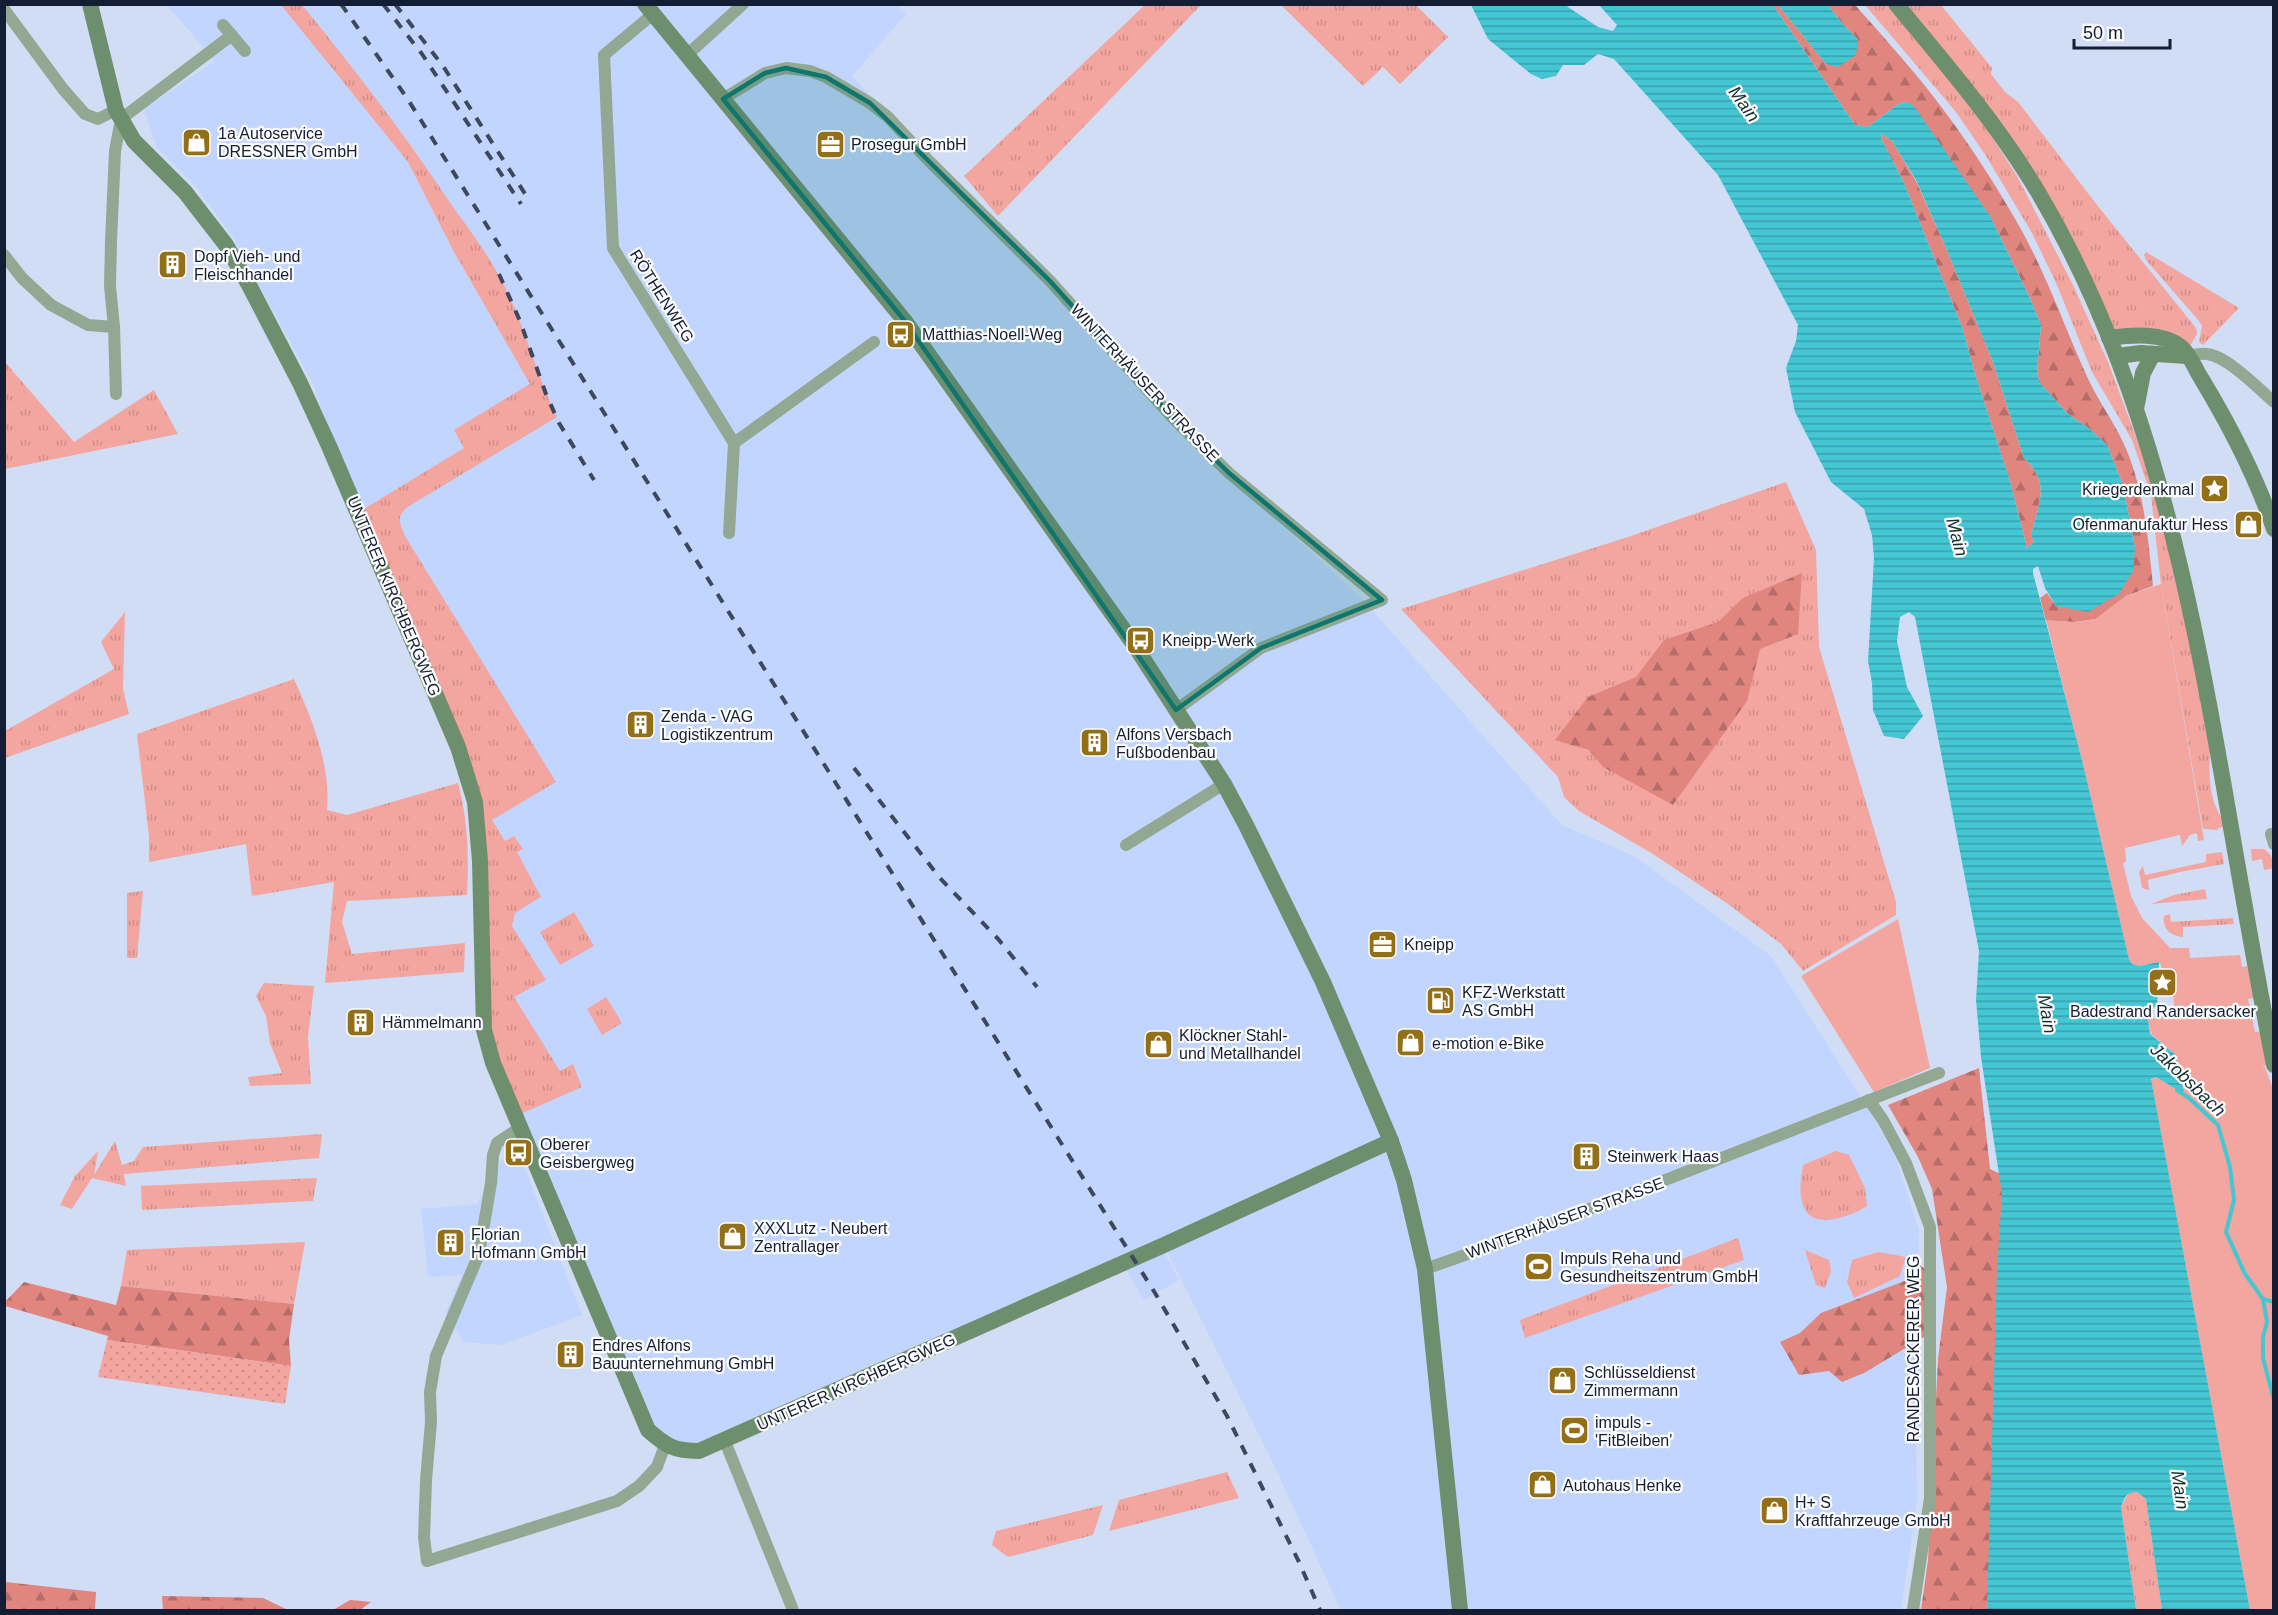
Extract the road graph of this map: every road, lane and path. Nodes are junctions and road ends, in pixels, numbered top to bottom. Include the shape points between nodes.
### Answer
1 (90, 4) edge
2 (743, 4) edge
3 (1896, 4) edge
4 (4, 9) edge
5 (649, 9) edge
6 (223, 25) dead end
7 (232, 35) junction
8 (244, 51) dead end
9 (687, 55) junction
10 (723, 99) junction
11 (119, 114) junction
12 (4, 255) edge
13 (114, 327) junction
14 (2109, 338) junction
15 (874, 342) dead end
16 (2153, 354) junction
17 (2117, 356) junction
18 (2187, 356) junction
19 (116, 394) dead end
20 (2274, 402) edge
21 (2136, 409) junction
22 (734, 443) junction
23 (2274, 529) edge
24 (729, 533) dead end
25 (1176, 710) junction
26 (1224, 784) junction
27 (1126, 845) dead end
28 (2273, 1065) edge
29 (1939, 1073) dead end
30 (1869, 1100) junction
31 (521, 1127) junction
32 (1391, 1141) junction
33 (1425, 1269) junction
34 (724, 1439) junction
35 (665, 1445) junction
36 (793, 1611) edge
37 (1460, 1611) edge
38 (1913, 1611) edge

1 - 11 main road, UNTERER KIRCHBERGWEG
2 - 9 street
3 - 14 main road via 1989,119 2037,191 2062,235
4 - 11 street via 86,114 98,119
5 - 9 main road
5 - 22 street, RÖTHENWEG via 604,55 613,248
6 - 7 street
7 - 8 street
7 - 11 street
9 - 10 main road
10 - 25 main road via 904,320 1133,643
10 - 25 street, WINTERHÄUSER STRASSE via 765,73 786,68 826,77 870,103 1048,278 1173,418 1229,473 1382,600 1261,648
11 - 13 street via 111,242
11 - 31 main road, UNTERER KIRCHBERGWEG via 134,141 185,192 226,245 249,285 329,446 458,747 475,802 484,1030 493,1063
12 - 13 street via 22,279 51,305 88,326
13 - 19 street
14 - 17 main road
14 - 18 main road via 2161,338 2182,348
15 - 22 street
16 - 17 main road
16 - 18 main road
16 - 21 main road via 2143,373
17 - 21 main road
18 - 20 street via 2215,356
18 - 23 main road via 2238,444
21 - 28 main road via 2175,539 2208,695
22 - 24 street
25 - 26 main road
26 - 27 street
26 - 32 main road via 1323,982
29 - 30 street, WINTERHÄUSER STRASSE
30 - 33 street, WINTERHÄUSER STRASSE via 1733,1155
30 - 38 street, RANDESACKERER WEG via 1906,1163 1930,1227 1930,1498
31 - 35 main road, UNTERER KIRCHBERGWEG via 648,1430
31 - 35 street via 497,1143 479,1254 436,1356 430,1392 425,1489 427,1561 617,1501 657,1467
32 - 33 main road
32 - 34 main road, UNTERER KIRCHBERGWEG
33 - 37 main road
34 - 35 main road, UNTERER KIRCHBERGWEG via 699,1451
34 - 36 street

